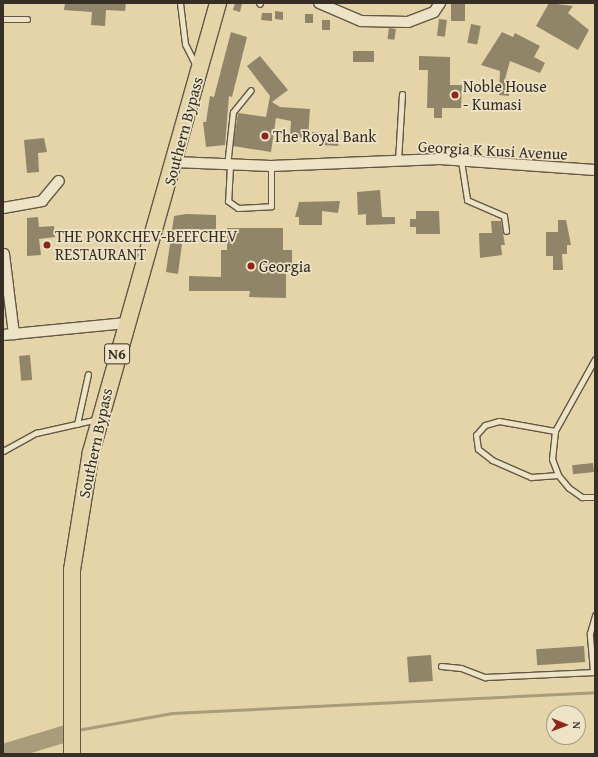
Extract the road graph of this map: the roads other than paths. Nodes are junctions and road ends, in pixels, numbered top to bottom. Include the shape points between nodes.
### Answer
1 (180, 3) edge
2 (218, 3) edge
3 (319, 3) edge
4 (440, 3) edge
5 (3, 19) edge
6 (27, 19) dead end
7 (199, 72) junction
8 (251, 90) dead end
9 (402, 94) dead end
10 (398, 161) junction
11 (461, 161) junction
12 (174, 162) junction
13 (228, 166) junction
14 (271, 166) junction
15 (595, 170) edge
16 (59, 181) dead end
17 (3, 208) edge
18 (506, 231) dead end
19 (4, 254) edge
20 (126, 323) junction
21 (14, 334) junction
22 (3, 335) edge
23 (595, 359) edge
24 (88, 374) dead end
25 (98, 419) junction
26 (77, 424) junction
27 (555, 432) junction
28 (3, 451) edge
29 (558, 475) junction
30 (595, 497) edge
31 (595, 615) edge
32 (441, 666) dead end
33 (594, 672) edge
34 (72, 752) edge

1 - 7 lane via 185,44
2 - 7 highway, Southern Bypass / N6
3 - 4 street via 361,21 408,22 434,12
5 - 6 lane
7 - 12 highway, Southern Bypass / N6
8 - 13 lane via 233,112
9 - 10 lane
10 - 11 street, Georgia K Kusi Avenue
10 - 14 street, Georgia K Kusi Avenue
11 - 15 street, Georgia K Kusi Avenue
11 - 18 lane via 467,200 504,216
12 - 13 street, Georgia K Kusi Avenue
12 - 20 highway, Southern Bypass / N6
13 - 14 street, Georgia K Kusi Avenue
13 - 14 lane via 228,201 238,208 271,206
16 - 17 street via 42,201
19 - 21 street
20 - 21 street
20 - 25 highway, Southern Bypass / N6
21 - 22 street
23 - 27 lane
24 - 26 lane
25 - 26 lane
25 - 34 highway, Southern Bypass / N6 via 73,555
26 - 28 lane via 36,433
27 - 29 lane via 552,459
27 - 29 lane via 499,421 485,425 476,435 478,449 492,460 531,477
29 - 30 lane via 582,496
31 - 33 lane via 590,633
32 - 33 lane via 461,668 485,677

